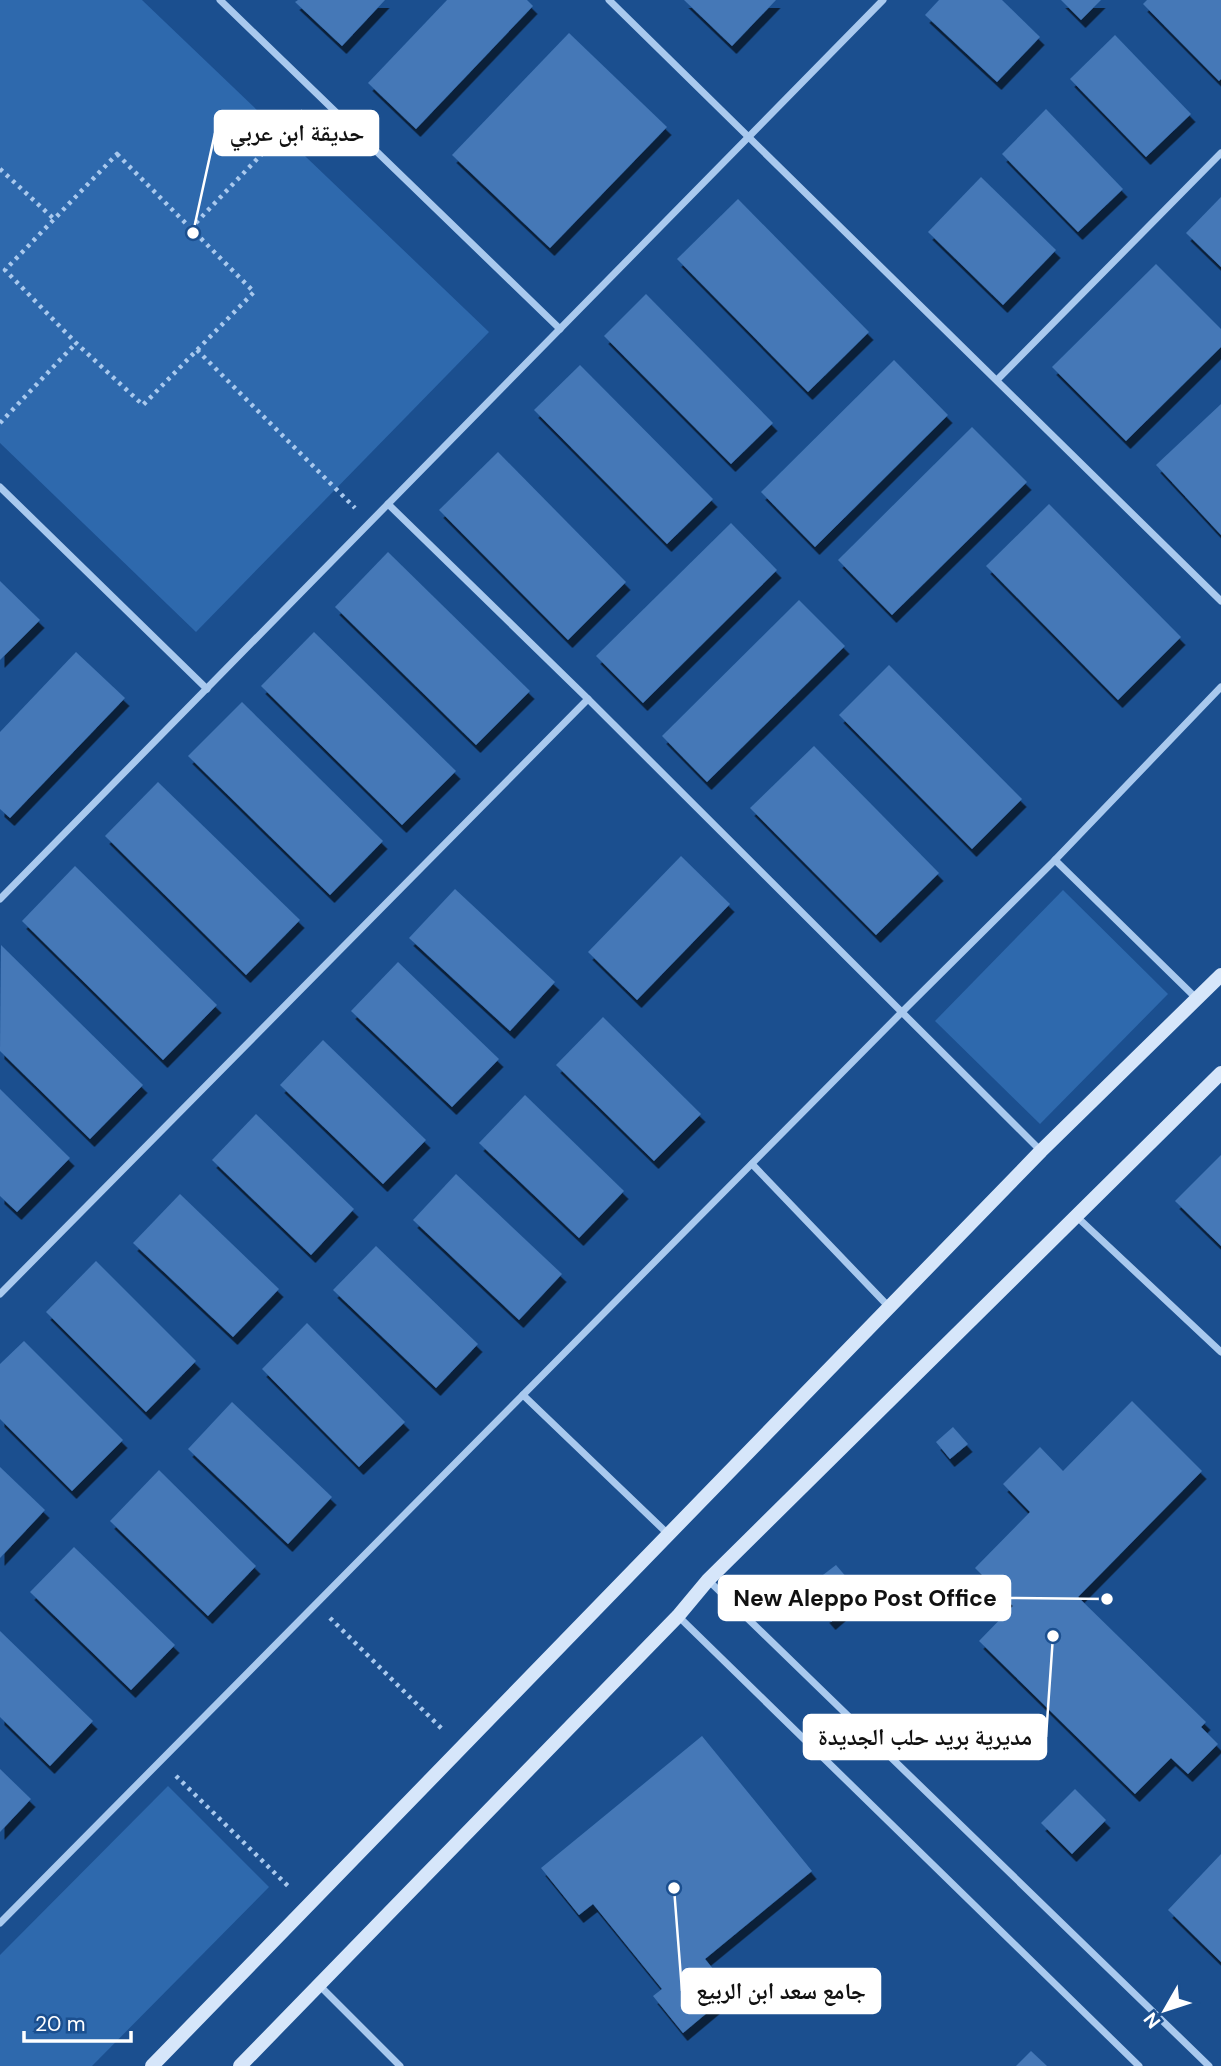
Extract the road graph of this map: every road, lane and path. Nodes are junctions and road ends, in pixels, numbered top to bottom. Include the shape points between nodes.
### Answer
1 (220, 0) edge
2 (610, 0) edge
3 (883, 0) edge
4 (318, 95) junction
5 (749, 137) junction
6 (1221, 153) edge
7 (0, 169) edge
8 (54, 219) junction
9 (190, 229) junction
10 (560, 329) junction
11 (76, 343) junction
12 (197, 350) junction
13 (997, 380) junction
14 (0, 423) edge
15 (0, 487) edge
16 (335, 489) dead end
17 (388, 504) junction
18 (1221, 601) edge
19 (1221, 687) edge
20 (207, 689) junction
21 (588, 699) junction
22 (1055, 860) junction
23 (0, 887) edge
24 (3, 896) edge
25 (1221, 975) edge
26 (1197, 999) junction
27 (902, 1012) junction
28 (1221, 1073) edge
29 (1041, 1152) junction
30 (751, 1164) junction
31 (1076, 1215) junction
32 (0, 1294) edge
33 (890, 1307) junction
34 (1221, 1352) edge
35 (523, 1395) junction
36 (668, 1535) junction
37 (708, 1580) junction
38 (315, 1604) junction
39 (678, 1616) junction
40 (461, 1748) junction
41 (160, 1761) junction
42 (308, 1906) junction
43 (0, 1923) edge
44 (319, 1985) junction
45 (152, 2066) edge
46 (240, 2066) edge
47 (400, 2066) edge
48 (1139, 2066) edge
49 (1209, 2066) edge

1 - 4 street
2 - 5 street
3 - 5 street
4 - 9 path
4 - 10 street
5 - 10 street
5 - 13 street
6 - 13 street
7 - 8 path
8 - 9 path via 117,154
8 - 11 path via 5,270
9 - 12 path via 254,292
10 - 17 street
11 - 12 path via 143,405
11 - 14 path
12 - 16 path
13 - 18 street
15 - 20 street
17 - 20 street
17 - 21 street
19 - 22 street
20 - 24 street
21 - 27 street
21 - 32 street
22 - 26 street
22 - 27 street
23 - 24 street
25 - 26 street
26 - 29 street
27 - 29 street
27 - 30 street
28 - 31 street
29 - 33 street
30 - 33 street
30 - 35 street
31 - 34 street
31 - 37 street
33 - 36 street
35 - 36 street
35 - 38 street
36 - 40 street
37 - 39 street
37 - 49 street
38 - 40 path
38 - 41 street
39 - 44 street
39 - 48 street
40 - 42 street
41 - 42 path
41 - 43 street
42 - 45 street
44 - 46 street
44 - 47 street

